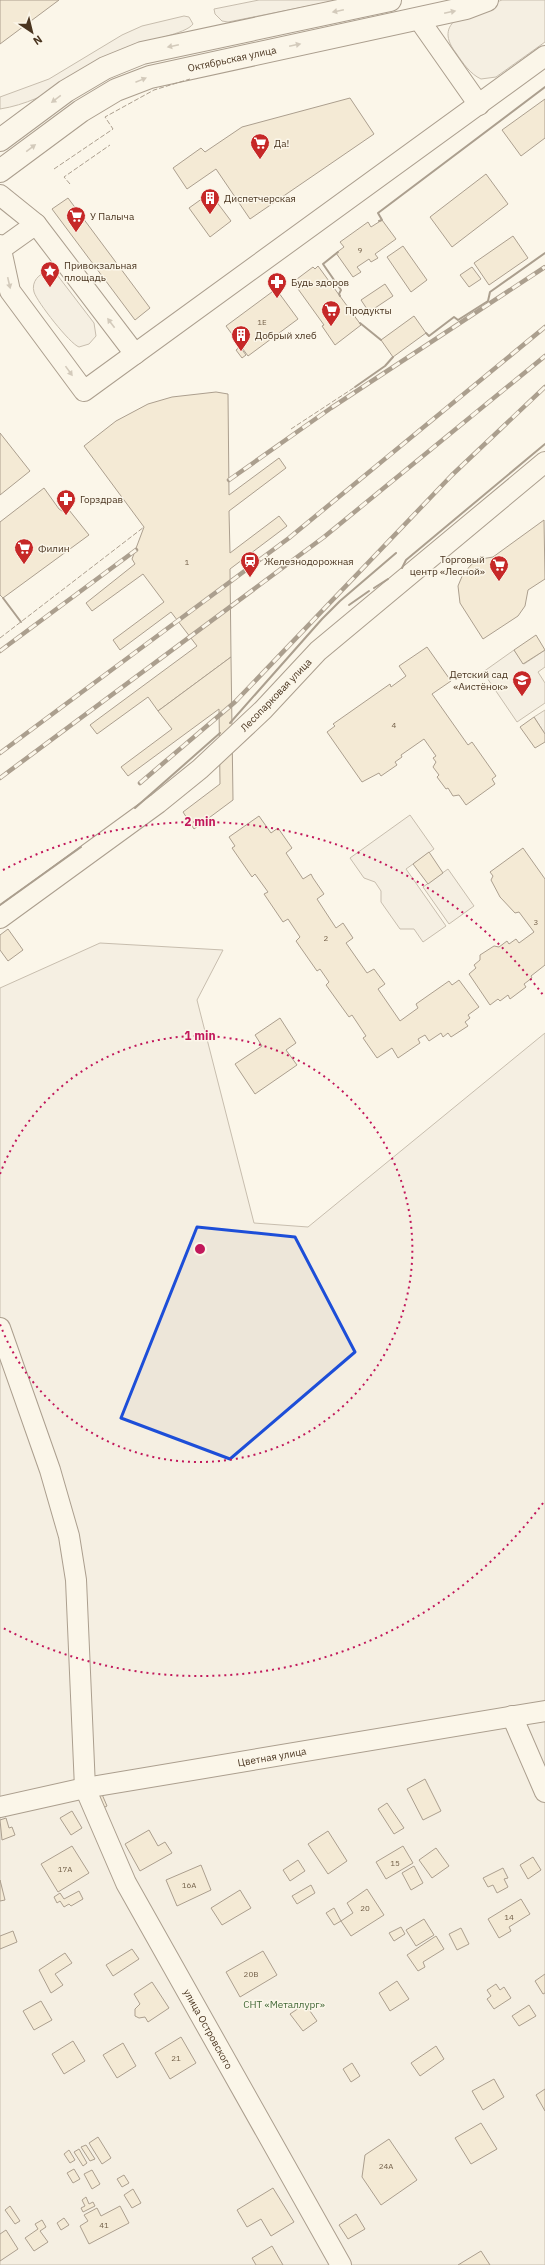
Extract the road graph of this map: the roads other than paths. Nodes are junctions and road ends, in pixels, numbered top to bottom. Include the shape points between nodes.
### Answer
1 (390, 0) edge
2 (487, 0) edge
3 (418, 18) junction
4 (545, 56) edge
5 (479, 105) junction
6 (0, 140) edge
7 (0, 172) edge
8 (0, 195) edge
9 (36, 224) junction
10 (0, 247) edge
11 (135, 354) junction
12 (545, 462) edge
13 (0, 918) edge
14 (0, 1328) edge
15 (545, 1711) edge
16 (512, 1716) junction
17 (85, 1788) junction
18 (545, 1792) edge
19 (0, 1807) edge
20 (341, 2265) edge

1 -> 6 main road via 142,53 105,68 66,91
3 -> 2 main road, Октябрьская улица via 466,8
3 - 5 street
7 -> 3 main road, Октябрьская улица via 81,111 116,90 150,77
4 - 5 street
5 - 11 street
8 - 9 street
9 - 10 street
11 -> 9 street
10 -> 11 street via 10,291 84,391
12 - 13 street, Лесопарковая улица via 318,651 258,715 200,769 158,803
14 - 17 street via 50,1470 69,1536 76,1580
15 - 16 street, Цветная улица
16 - 17 street, Цветная улица
16 - 18 street
17 - 19 street, Цветная улица
17 - 20 street, улица Островского via 126,1883

